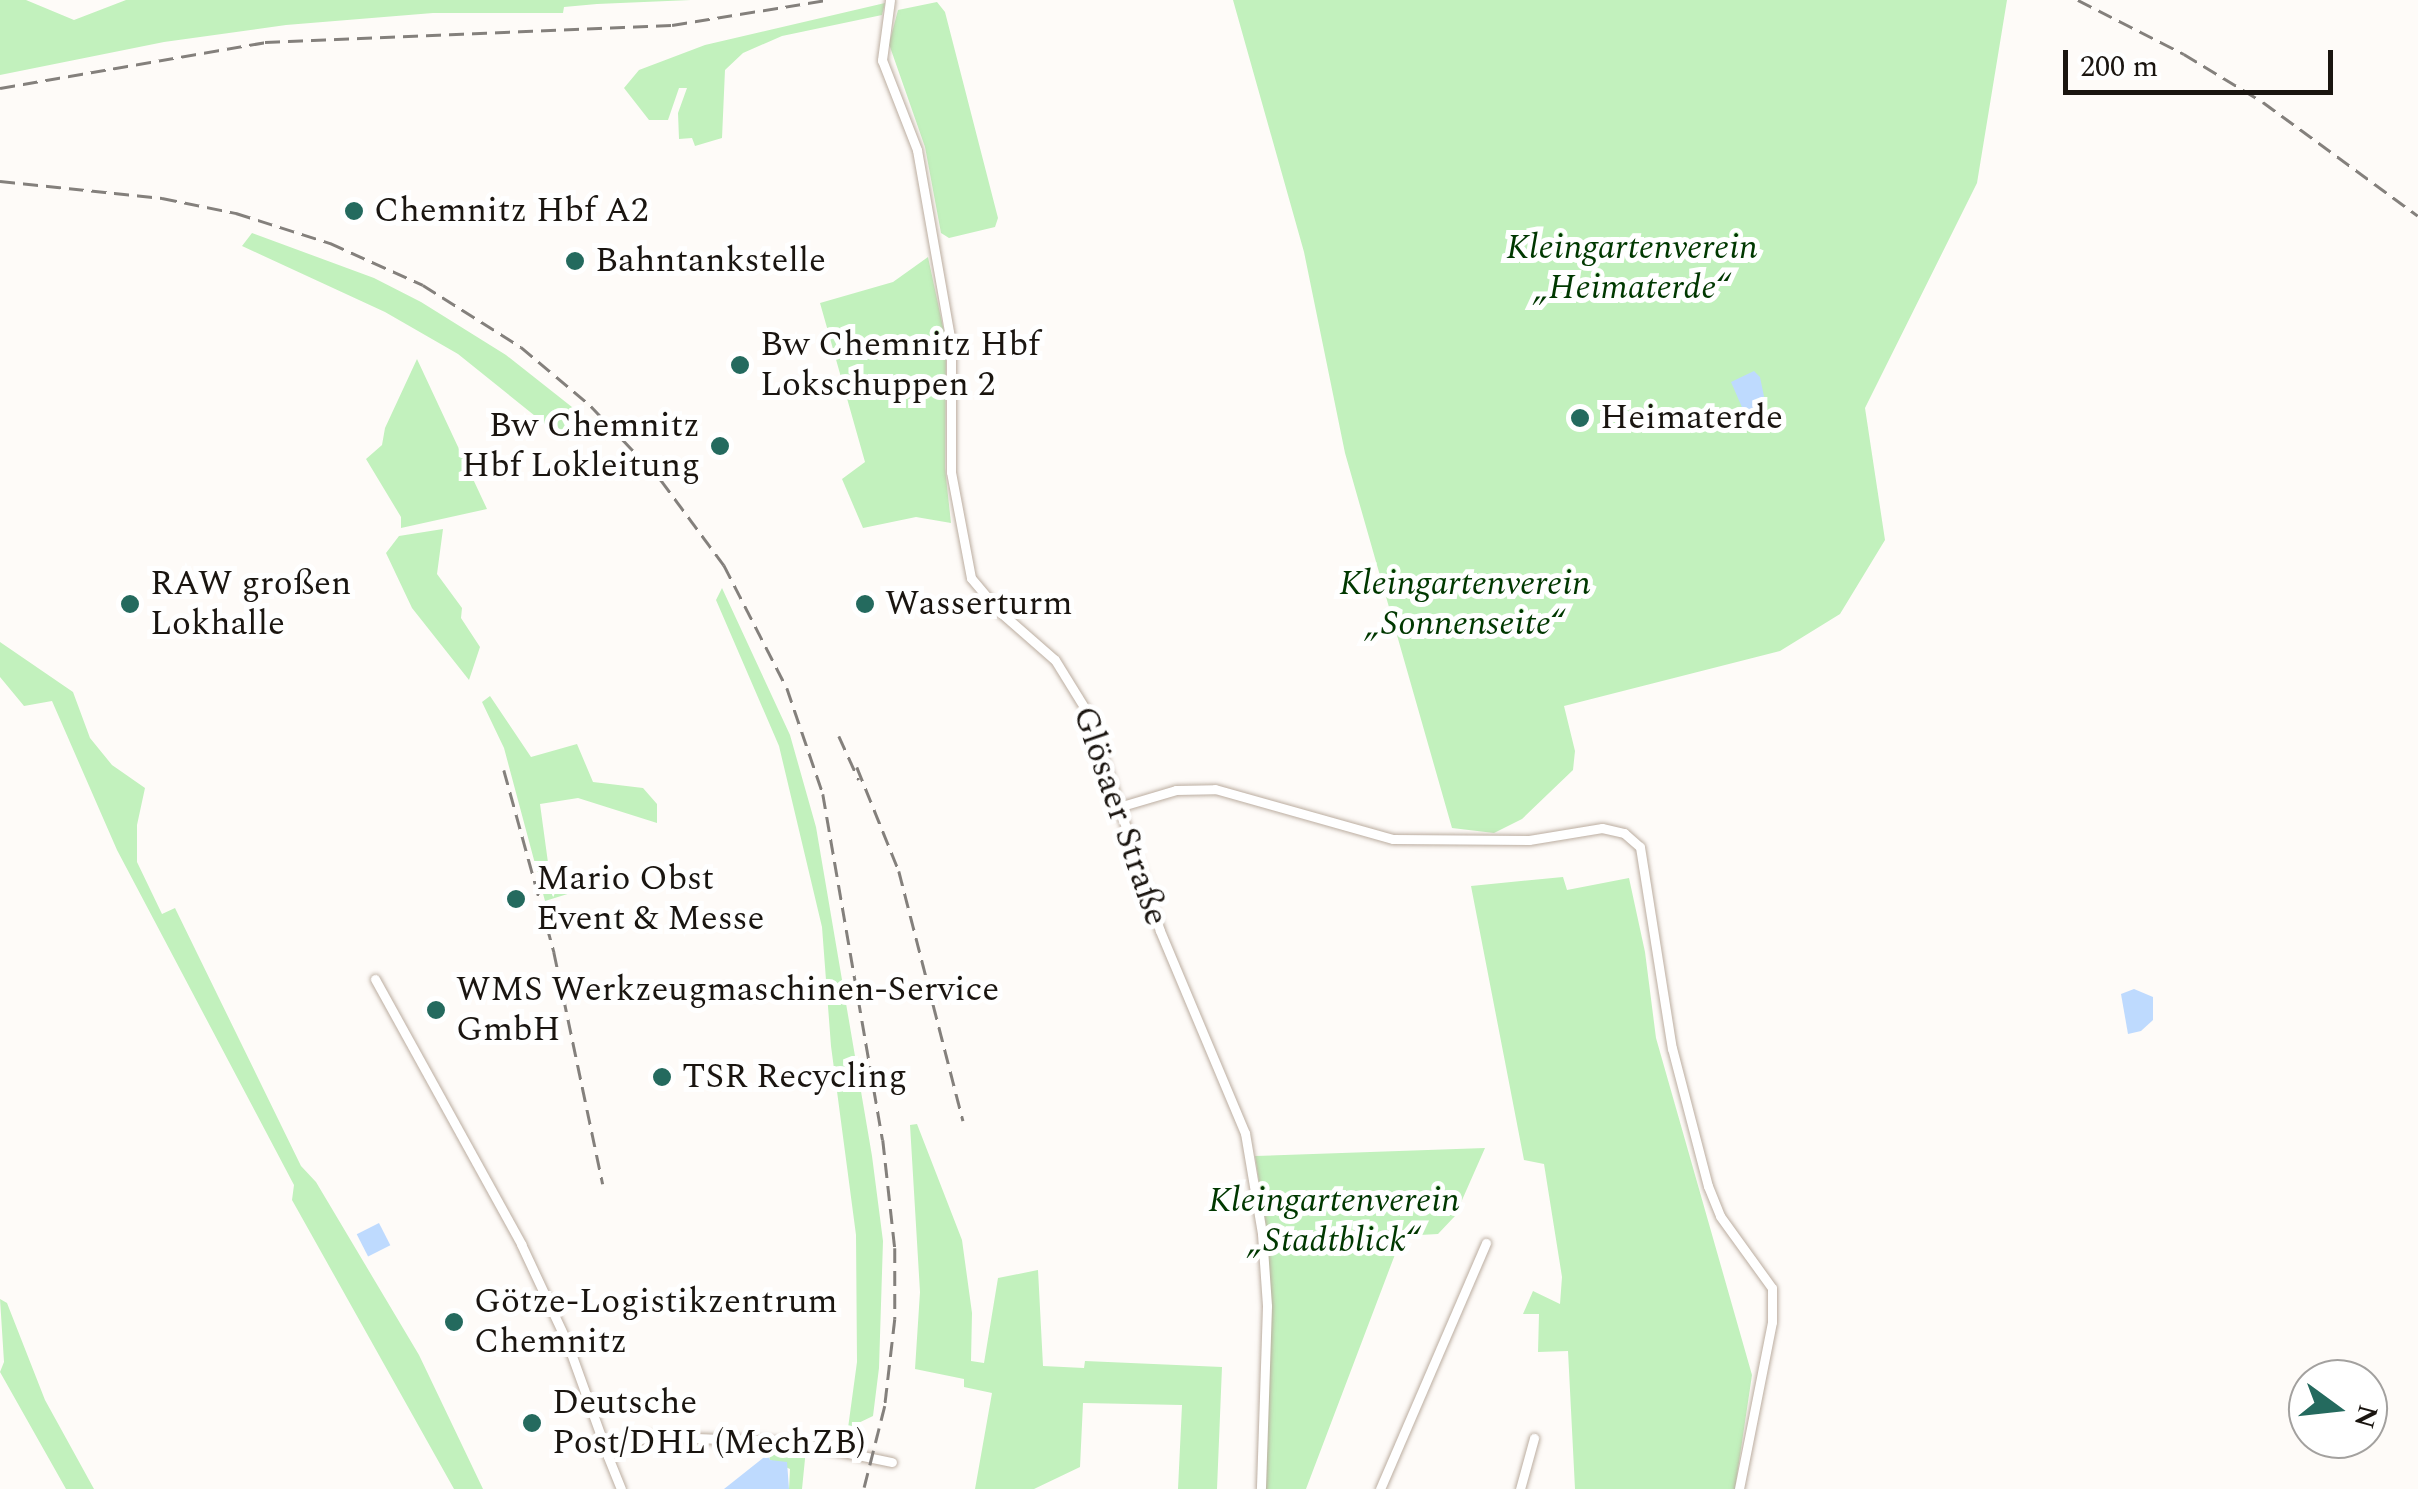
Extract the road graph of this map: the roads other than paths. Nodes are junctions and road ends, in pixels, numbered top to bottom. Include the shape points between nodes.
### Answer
1 (890, 0) edge
2 (1122, 806) junction
3 (375, 979) dead end
4 (1486, 1242) dead end
5 (1534, 1438) dead end
6 (608, 1456) junction
7 (892, 1462) dead end
8 (620, 1489) edge
9 (1261, 1489) edge
10 (1380, 1489) edge
11 (1520, 1489) edge
12 (1739, 1489) edge

1 - 2 street, Glösaer Straße via 882,60 917,150 951,342 951,472 962,549 983,595 1070,679
2 - 9 street, Glösaer Straße via 1160,931 1234,1102 1253,1170 1266,1306
2 - 12 street via 1176,790 1215,789 1393,840 1528,840 1602,828 1624,833 1640,847 1672,1048 1708,1186 1720,1216 1772,1288 1772,1322
3 - 6 street via 521,1244 567,1342
4 - 10 street
5 - 11 street
6 - 7 street via 647,1436 684,1434 796,1442
6 - 8 street

